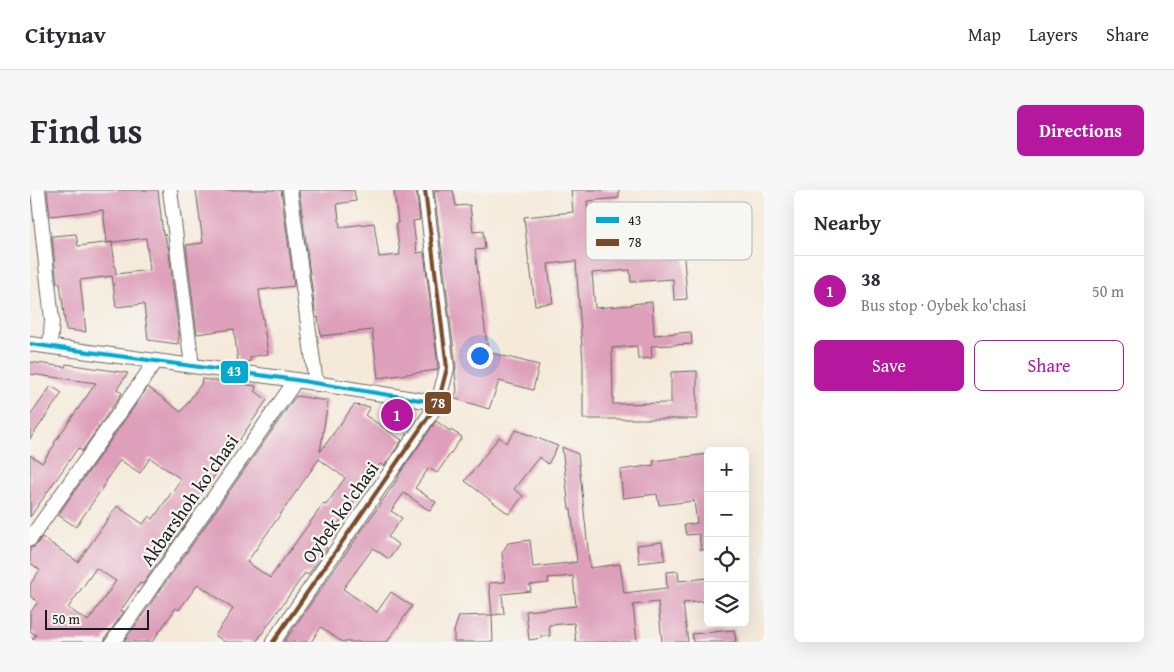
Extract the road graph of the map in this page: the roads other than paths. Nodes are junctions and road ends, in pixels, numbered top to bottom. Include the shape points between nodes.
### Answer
1 (38, 190) edge
2 (170, 190) edge
3 (290, 190) edge
4 (425, 190) edge
5 (35, 207) edge
6 (30, 344) edge
7 (50, 346) junction
8 (156, 361) junction
9 (192, 366) junction
10 (296, 380) junction
11 (316, 384) junction
12 (438, 403) junction
13 (30, 540) edge
14 (113, 642) edge
15 (272, 642) edge

1 - 5 street
2 - 9 street
3 - 11 street
4 - 12 street via 446,368
5 - 7 street via 52,320
6 - 7 street
7 - 8 street
8 - 9 street
8 - 13 street
9 - 10 street
10 - 11 street
10 - 14 street, Akbarshoh ko'chasi
11 - 12 street
12 - 15 street, Oybek ko'chasi

